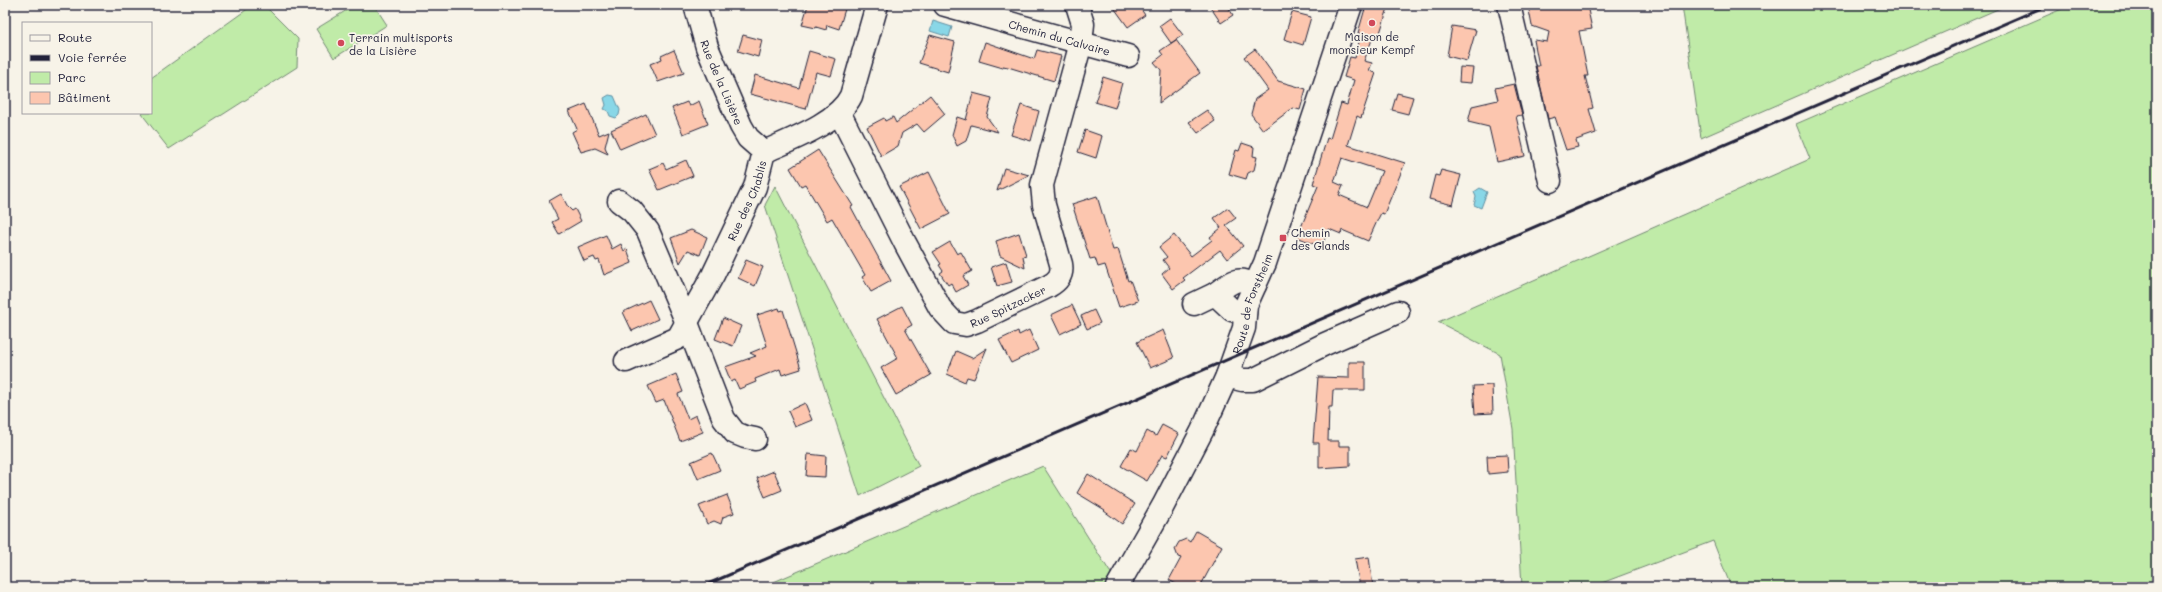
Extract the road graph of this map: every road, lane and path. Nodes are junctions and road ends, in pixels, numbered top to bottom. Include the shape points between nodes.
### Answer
1 (695, 5) edge
2 (877, 5) edge
3 (945, 5) edge
4 (1076, 5) edge
5 (1351, 5) edge
6 (1509, 5) edge
7 (1081, 43) junction
8 (1128, 56) dead end
9 (839, 112) junction
10 (764, 152) junction
11 (1550, 181) dead end
12 (619, 201) dead end
13 (1255, 285) junction
14 (1215, 294) junction
15 (1194, 304) dead end
16 (1398, 312) dead end
17 (1245, 313) junction
18 (687, 323) junction
19 (626, 361) dead end
20 (1227, 376) junction
21 (755, 439) dead end
22 (1117, 587) edge

1 - 10 street, Rue de la Lisière via 707,47 741,126 748,138
2 - 9 street via 851,96
3 - 7 street, Chemin du Calvaire
4 - 7 street, Rue Spitzacker via 1083,24
5 - 13 street, Route de Forstheim
6 - 11 street
7 - 8 street, Chemin du Calvaire
7 - 9 street, Rue Spitzacker via 1042,185 1044,205 1061,264 1061,274 1049,286 970,324 954,323 940,308
9 - 10 street, Rue des Chablis via 804,133
10 - 18 street, Rue des Chablis via 755,187
12 - 18 street via 632,210 648,231
13 - 14 street via 1244,279 1235,280
13 - 17 street, Route de Forstheim
14 - 15 street
14 - 17 street via 1232,310
16 - 20 street via 1325,344 1253,380
17 - 20 street, Route de Forstheim via 1243,332
18 - 19 street, Rue des Chablis via 678,338
18 - 21 street via 724,419 735,433
20 - 22 street, Route de Forstheim via 1163,506

